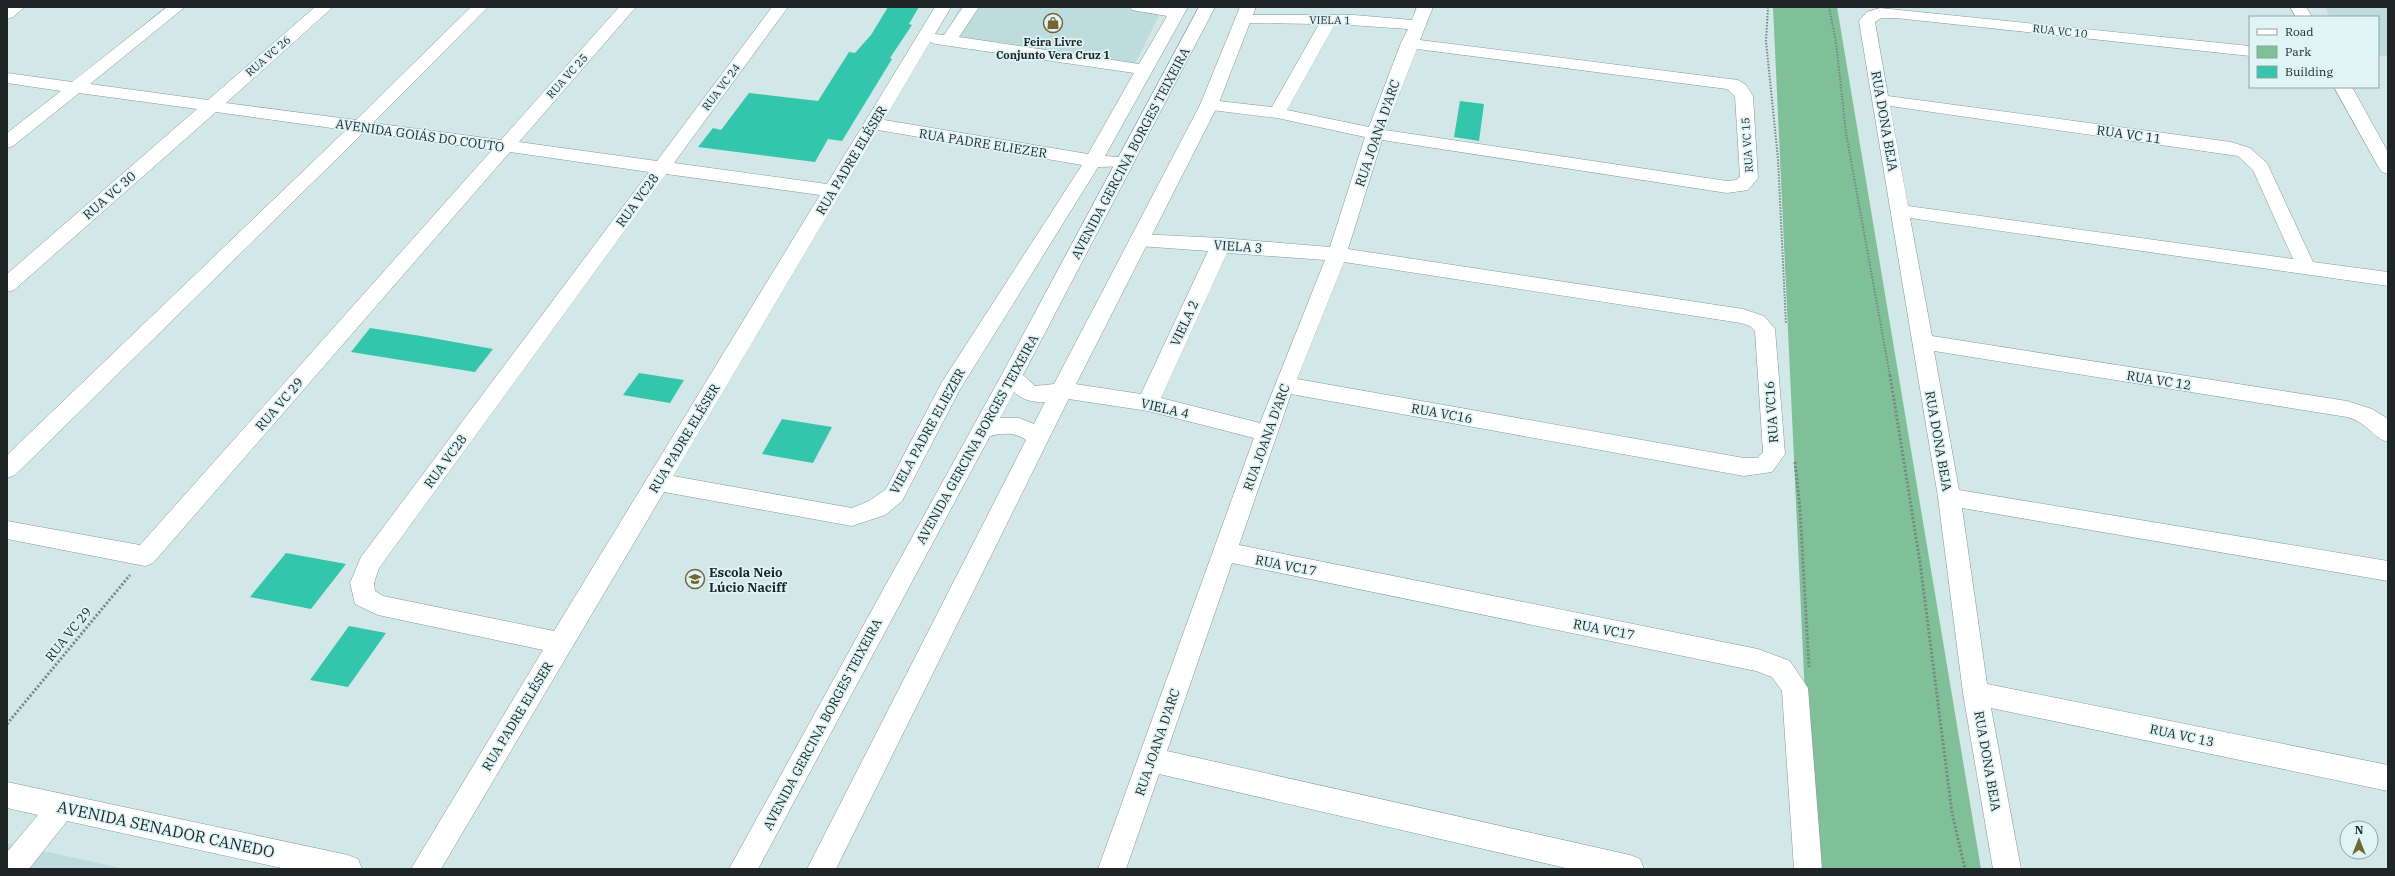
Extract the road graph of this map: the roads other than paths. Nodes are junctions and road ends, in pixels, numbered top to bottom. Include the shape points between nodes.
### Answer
1 (17, 7) edge
2 (177, 7) edge
3 (325, 7) edge
4 (480, 7) edge
5 (628, 7) edge
6 (780, 7) edge
7 (943, 7) edge
8 (971, 7) edge
9 (1138, 7) edge
10 (1207, 7) edge
11 (2298, 7) edge
12 (1178, 9) edge
13 (1246, 12) edge
14 (7, 14) edge
15 (1871, 15) joint
16 (2303, 16) edge
17 (1329, 21) junction
18 (1417, 25) edge
19 (924, 38) junction
20 (949, 40) junction
21 (2249, 51) edge
22 (1145, 70) junction
23 (7, 78) edge
24 (76, 87) junction
25 (2344, 88) edge
26 (1882, 100) junction
27 (1209, 105) junction
28 (211, 106) junction
29 (1277, 113) junction
30 (873, 124) junction
31 (359, 127) junction
32 (1375, 134) junction
33 (7, 142) edge
34 (505, 146) junction
35 (1093, 161) junction
36 (1125, 162) junction
37 (661, 167) junction
38 (2388, 168) edge
39 (833, 191) junction
40 (1901, 210) junction
41 (1139, 240) junction
42 (1221, 244) junction
43 (1337, 254) junction
44 (2306, 267) junction
45 (2388, 279) edge
46 (7, 285) edge
47 (1922, 342) junction
48 (1012, 376) junction
49 (1284, 385) junction
50 (1062, 390) junction
51 (1148, 403) junction
52 (981, 430) junction
53 (1267, 433) junction
54 (2388, 434) edge
55 (1038, 439) junction
56 (7, 469) edge
57 (657, 482) junction
58 (1949, 497) junction
59 (7, 530) edge
60 (1224, 552) junction
61 (2388, 571) edge
62 (561, 643) junction
63 (1976, 693) junction
64 (1151, 760) junction
65 (2388, 778) edge
66 (7, 795) edge
67 (61, 807) junction
68 (12, 869) edge
69 (348, 869) edge
70 (425, 869) edge
71 (743, 869) edge
72 (821, 869) edge
73 (1112, 869) edge
74 (1630, 869) edge
75 (1808, 869) edge
76 (2007, 869) edge

1 - 14 street
2 - 24 street
3 - 28 street, RUA VC 26
4 - 31 street
5 - 34 street, RUA VC 25
6 - 37 street, RUA VC 24
7 - 19 street, RUA PADRE ELÉSER
8 - 20 street
9 - 12 street
10 - 36 street, AVENIDA GERCINA BORGES TEIXEIRA
11 - 16 street
12 - 22 street
13 - 17 street, VIELA 1
13 - 27 street
15 - 21 street, RUA VC 10 via 1882,12 1896,13
15 - 26 street, RUA DONA BEJA via 1867,21
17 - 18 street, VIELA 1 via 1354,20
17 - 29 street
18 - 32 street, RUA JOANA D'ARC
18 - 32 street, RUA VC 15 via 1732,84 1740,89 1744,96 1750,178 1740,186 1727,187
19 - 20 street
19 - 30 street, RUA PADRE ELÉSER
20 - 22 street
22 - 35 street
23 - 24 street, AVENIDA GOIÁS DO COUTO
24 - 28 street, AVENIDA GOIÁS DO COUTO
24 - 33 street
25 - 38 street
26 - 40 street, RUA DONA BEJA
26 - 44 street, RUA VC 11 via 2244,152 2261,167
27 - 29 street
27 - 41 street
28 - 31 street, AVENIDA GOIÁS DO COUTO
28 - 46 street, RUA VC 30
29 - 32 street
30 - 35 street, RUA PADRE ELIEZER
30 - 39 street, RUA PADRE ELÉSER
31 - 34 street, AVENIDA GOIÁS DO COUTO
31 - 56 street
32 - 43 street, RUA JOANA D'ARC
34 - 37 street, AVENIDA GOIÁS DO COUTO
34 - 59 street, RUA VC 29 via 145,556
35 - 36 street, RUA PADRE ELIEZER
35 - 57 street, VIELA PADRE ELIEZER via 950,388 894,495 877,508 852,517
36 - 48 street, AVENIDA GERCINA BORGES TEIXEIRA
37 - 39 street, AVENIDA GOIÁS DO COUTO
37 - 62 street, RUA VC28 via 369,564 362,583 364,597 378,605
39 - 57 street, RUA PADRE ELÉSER
40 - 44 street
40 - 47 street, RUA DONA BEJA
41 - 42 street, VIELA 3
41 - 50 street
42 - 43 street, VIELA 3
42 - 51 street, VIELA 2
43 - 49 street, RUA JOANA D'ARC
43 - 49 street, RUA VC16 via 1743,316 1757,321 1765,329 1774,454 1764,466 1744,467
44 - 45 street
47 - 54 street, RUA VC 12 via 2347,409 2362,413 2378,422
47 - 58 street, RUA DONA BEJA
48 - 50 street via 1022,390 1032,394 1044,395
48 - 52 street, AVENIDA GERCINA BORGES TEIXEIRA
49 - 53 street, RUA JOANA D'ARC
50 - 51 street, VIELA 4
50 - 55 street
51 - 53 street, VIELA 4
52 - 55 street via 996,426 1015,426 1030,430
52 - 71 street, AVENIDA GERCINA BORGES TEIXEIRA
53 - 60 street, RUA JOANA D'ARC
55 - 72 street
57 - 62 street, RUA PADRE ELÉSER
58 - 61 street
58 - 63 street, RUA DONA BEJA
60 - 64 street, RUA JOANA D'ARC
60 - 75 street, RUA VC17 via 1758,660 1781,669 1795,688
62 - 70 street, RUA PADRE ELÉSER
63 - 65 street, RUA VC 13
63 - 76 street, RUA DONA BEJA
64 - 73 street, RUA JOANA D'ARC
64 - 74 street
66 - 67 street, AVENIDA SENADOR CANEDO
67 - 68 street
67 - 69 street, AVENIDA SENADOR CANEDO

